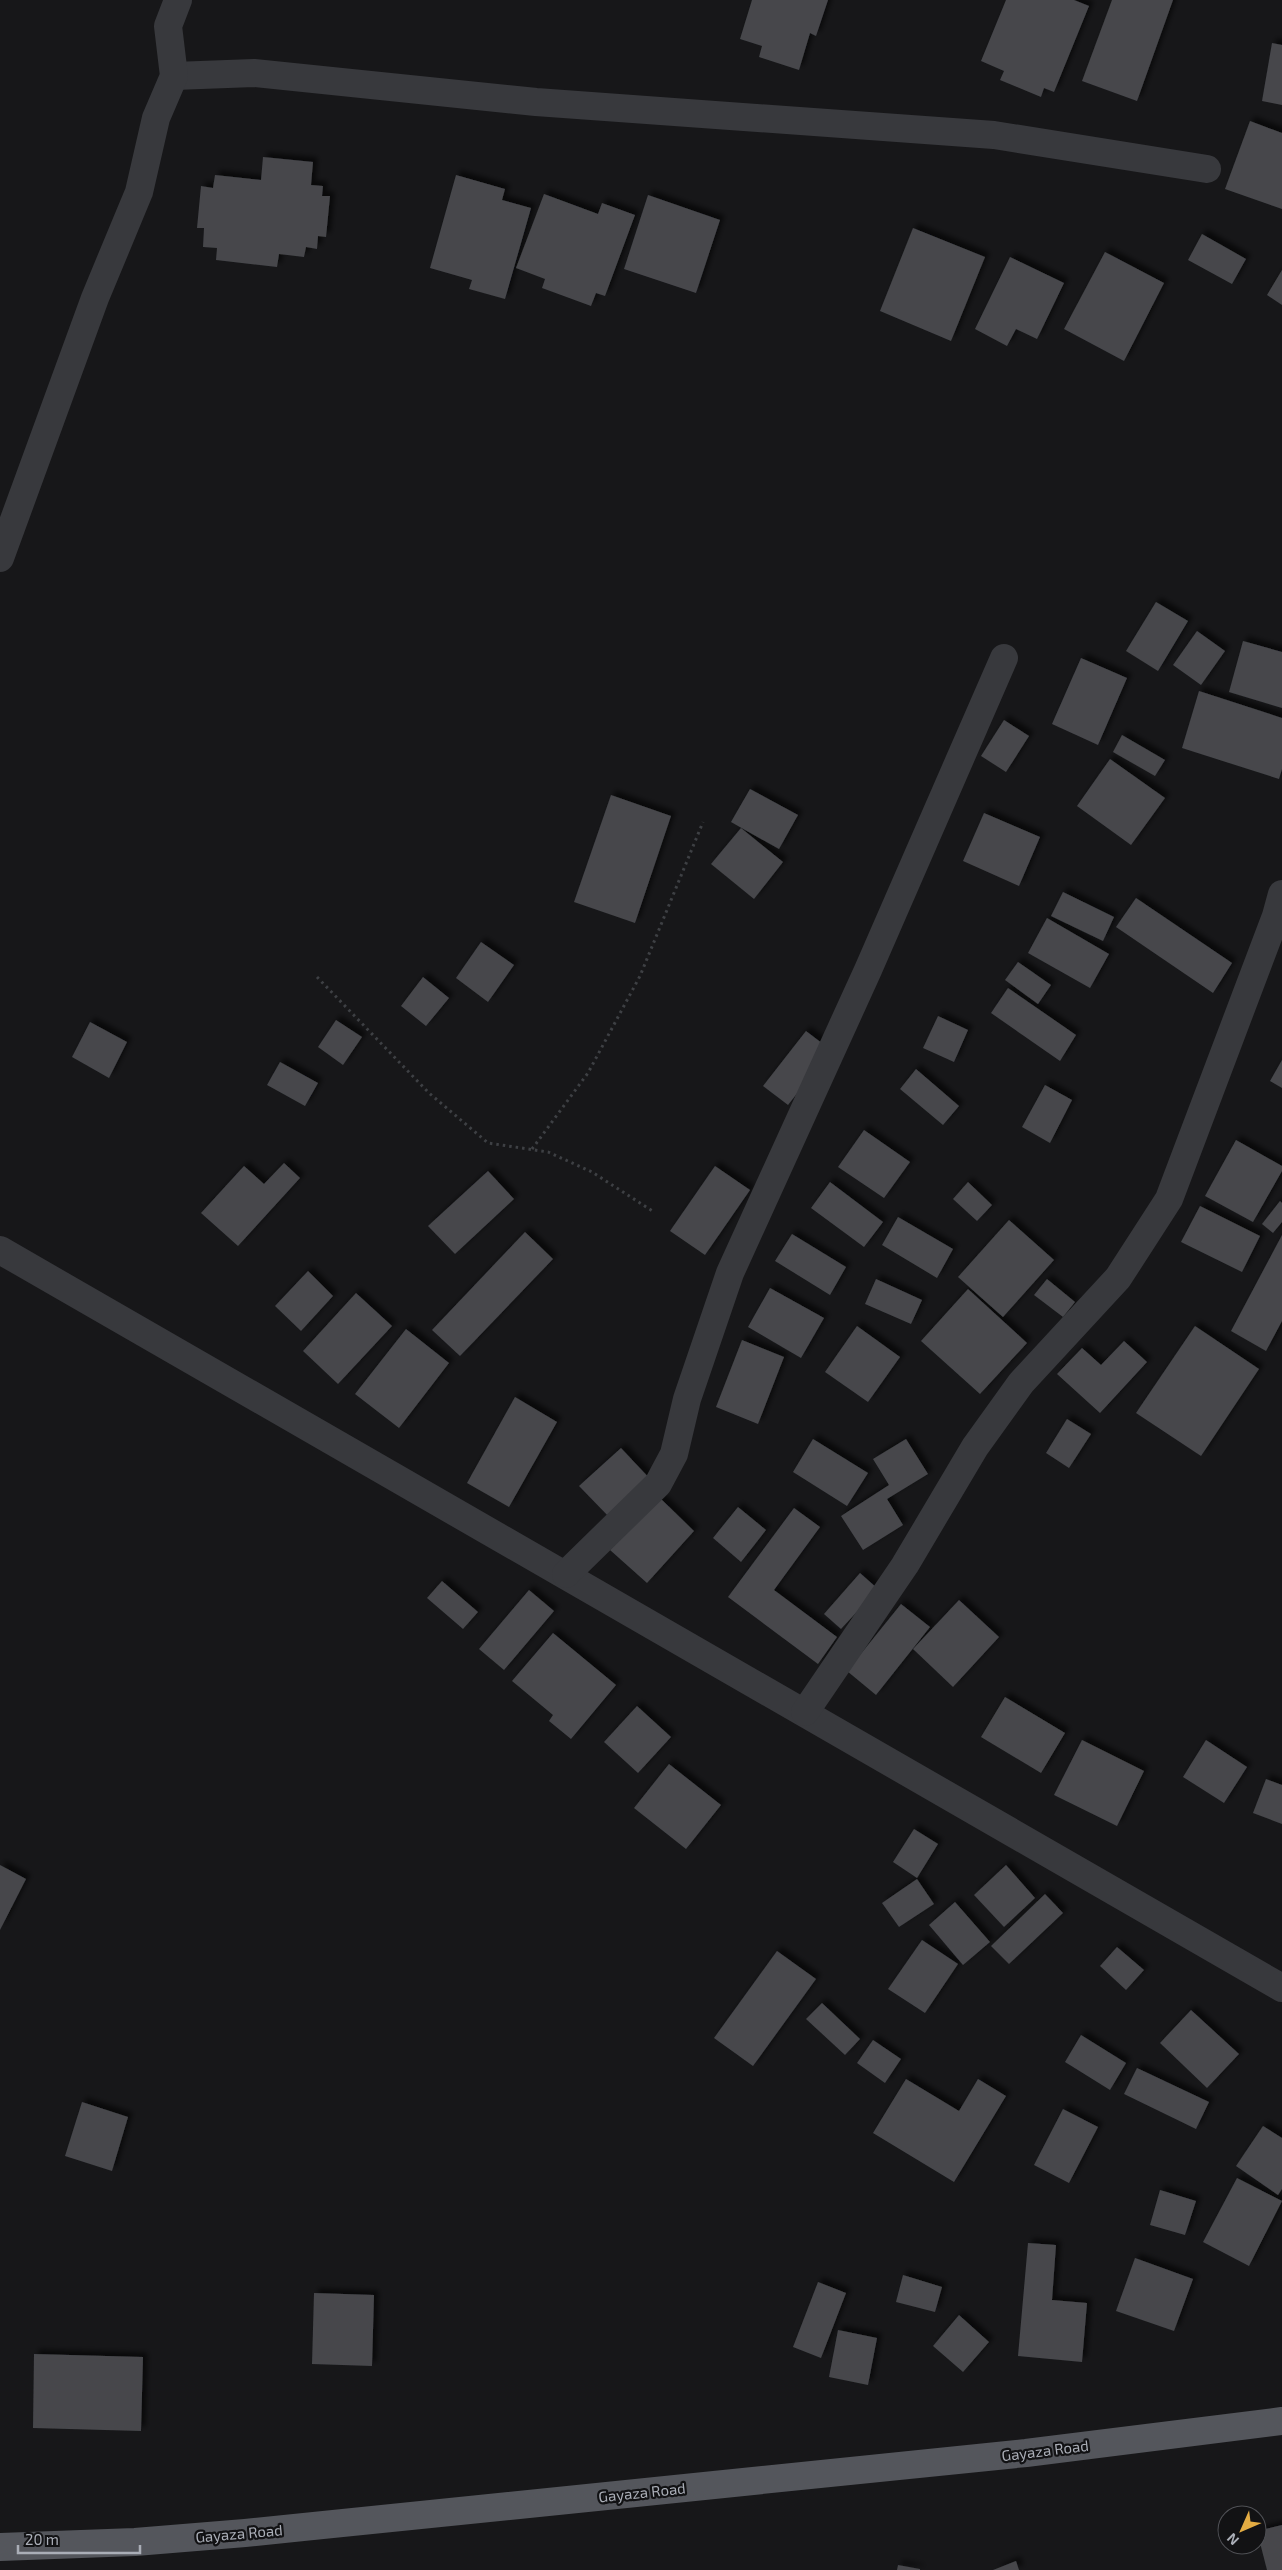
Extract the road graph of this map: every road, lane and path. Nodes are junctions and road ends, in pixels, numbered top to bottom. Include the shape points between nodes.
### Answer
1 (178, 0) edge
2 (174, 76) junction
3 (1207, 169) dead end
4 (0, 558) edge
5 (1004, 658) dead end
6 (703, 822) dead end
7 (1282, 894) edge
8 (317, 976) dead end
9 (531, 1150) junction
10 (654, 1212) dead end
11 (0, 1250) edge
12 (566, 1574) junction
13 (805, 1712) junction
14 (1282, 1988) edge
15 (1282, 2421) edge
16 (0, 2547) edge

1 - 2 street via 168,26
2 - 3 street via 254,73 536,102 994,135
2 - 4 street via 156,118 138,192 95,298
5 - 12 street via 868,970 730,1273 687,1399 674,1454 658,1484
6 - 9 path via 640,976 588,1073
7 - 13 street via 1169,1199 1118,1278 1022,1383 975,1447 905,1566
8 - 9 path via 429,1093 488,1143
9 - 10 path via 548,1152 592,1172
11 - 12 street
12 - 13 street
13 - 14 street
15 - 16 main road, Gayaza Road via 1026,2453 245,2533 135,2542

